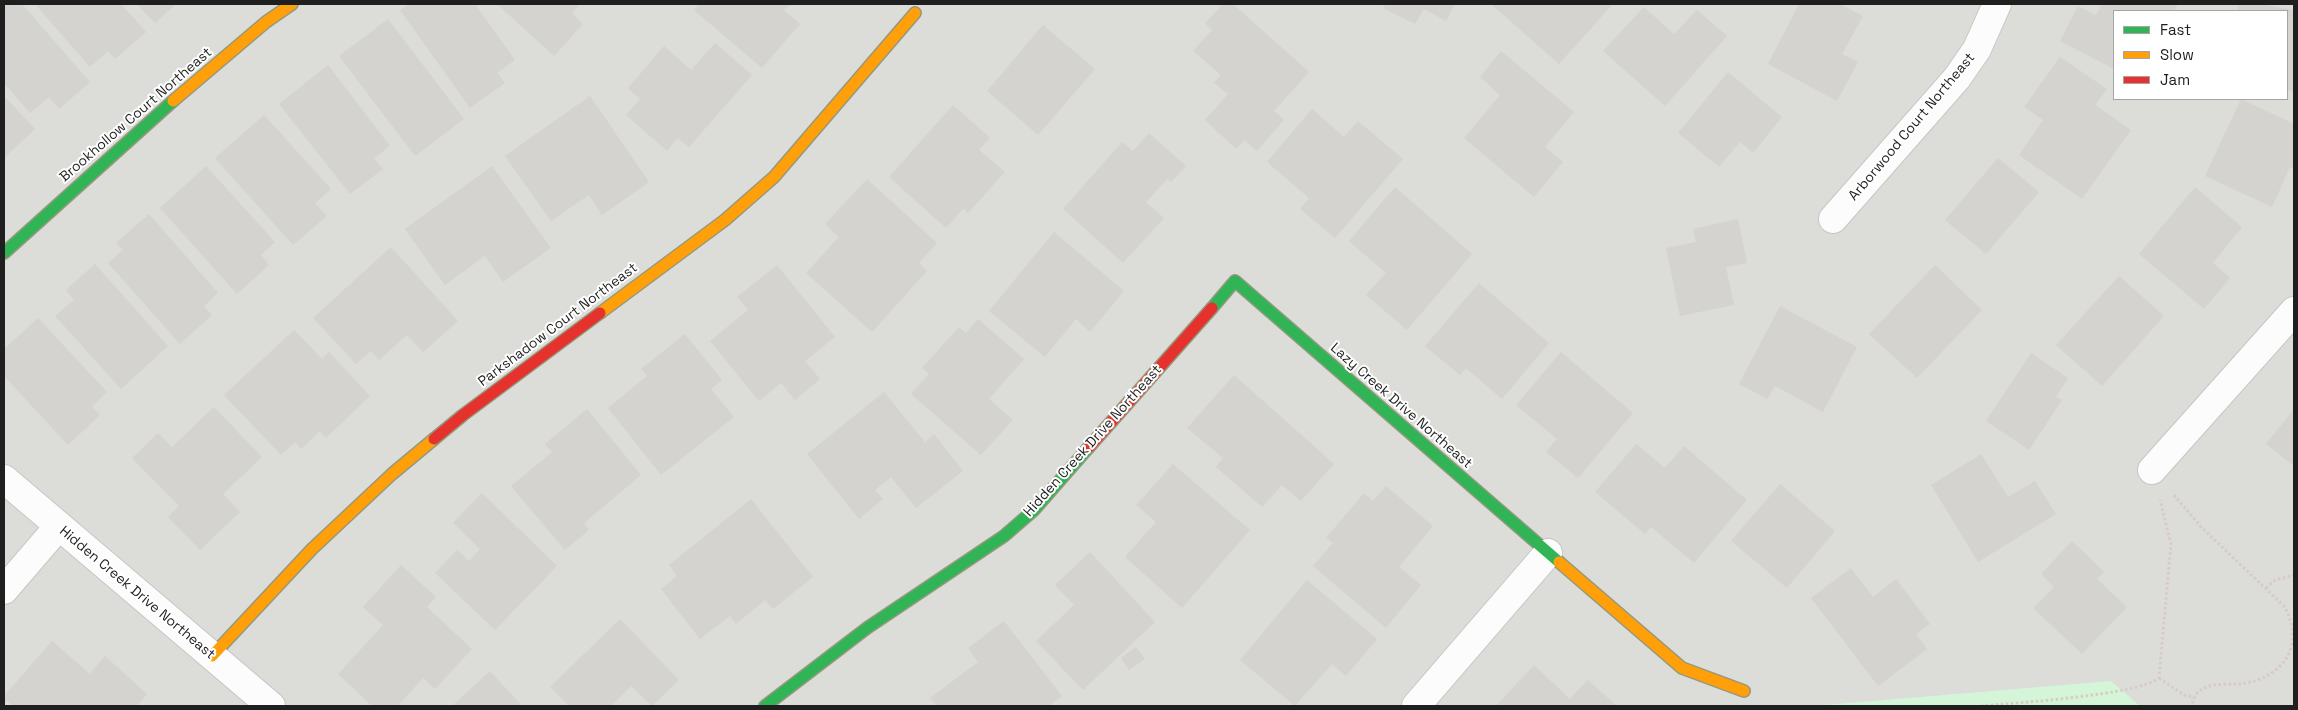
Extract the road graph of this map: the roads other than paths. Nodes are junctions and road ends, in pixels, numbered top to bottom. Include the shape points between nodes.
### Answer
1 (292, 4) edge
2 (1997, 4) edge
3 (915, 13) dead end
4 (1833, 219) dead end
5 (4, 253) edge
6 (1235, 281) joint
7 (2294, 311) edge
8 (2152, 470) road end
9 (4, 479) edge
10 (58, 526) junction
11 (1548, 553) junction
12 (4, 590) edge
13 (212, 656) junction
14 (1744, 691) dead end
15 (271, 706) edge
16 (765, 706) edge
17 (1416, 706) edge

1 - 5 street, Brookhollow Court Northeast via 207,71
2 - 4 street, Arborwood Court Northeast via 1977,49 1957,78
3 - 13 street, Parkshadow Court Northeast via 774,176 724,220 463,415 392,474 312,549
6 - 11 street, Lazy Creek Drive Northeast
6 - 16 street, Hidden Creek Drive Northeast via 1034,510 1004,536 867,628
7 - 8 street
9 - 10 street, Hidden Creek Drive Northeast
10 - 12 street
10 - 13 street, Hidden Creek Drive Northeast
11 - 14 street, Lazy Creek Drive Northeast via 1682,668
11 - 17 street
13 - 15 street, Hidden Creek Drive Northeast

